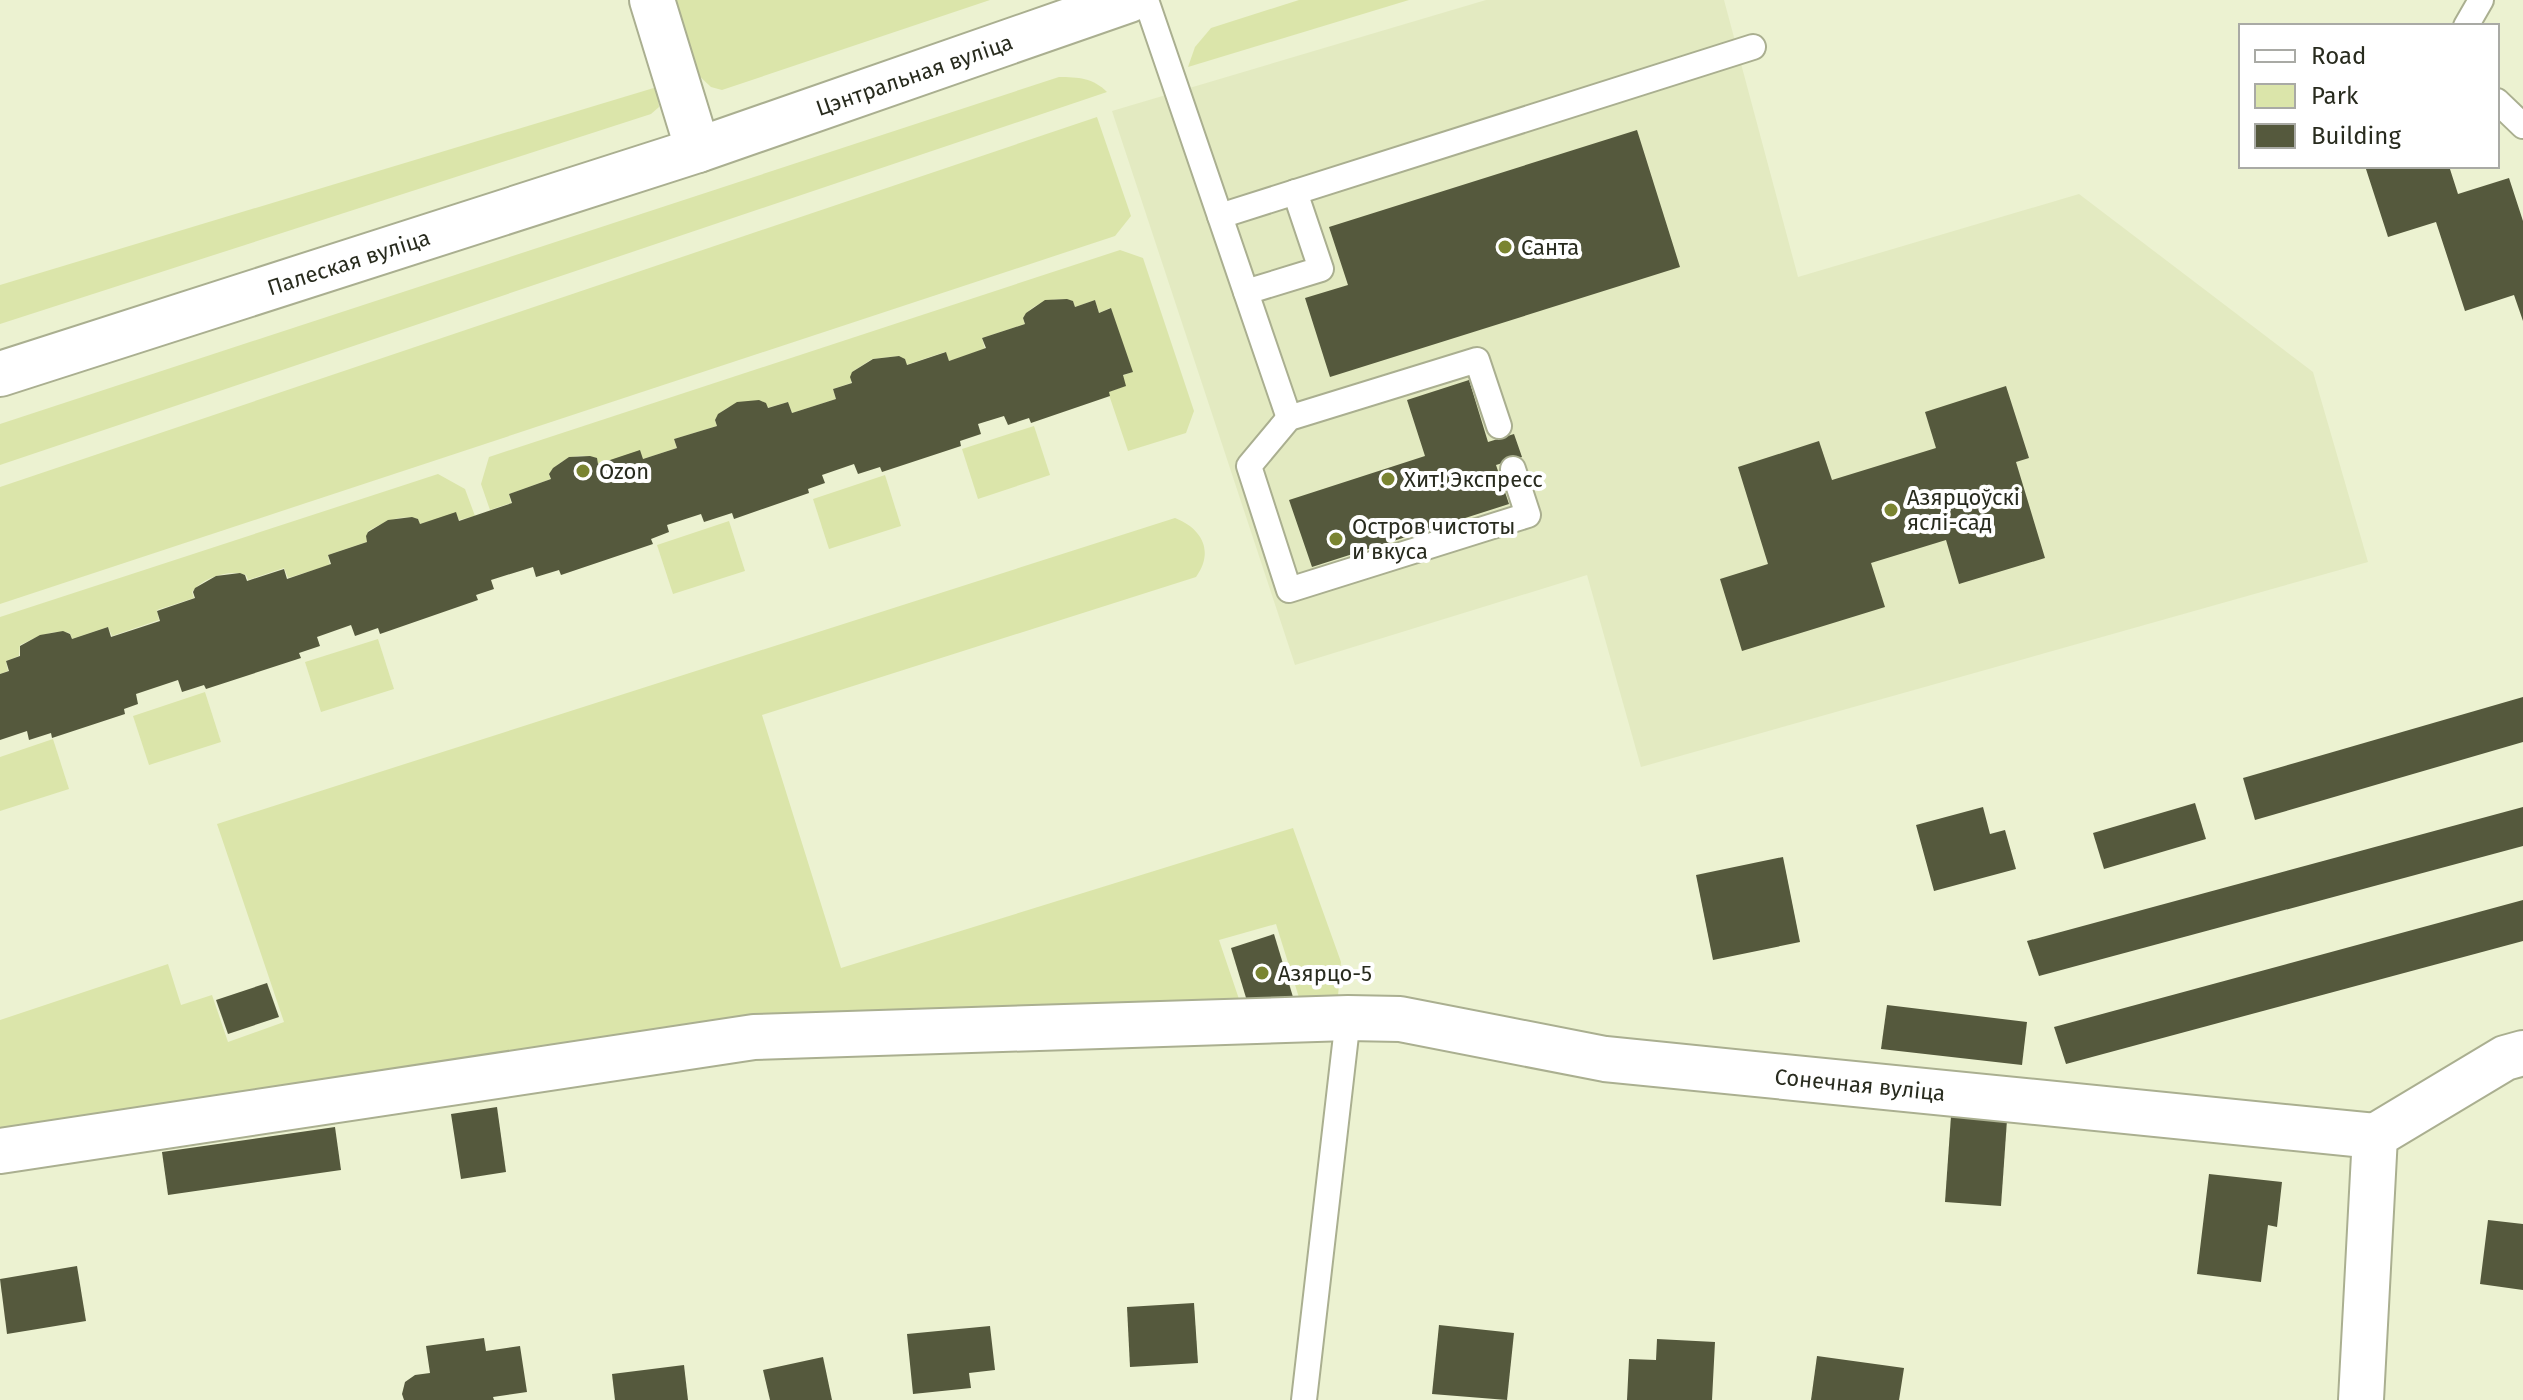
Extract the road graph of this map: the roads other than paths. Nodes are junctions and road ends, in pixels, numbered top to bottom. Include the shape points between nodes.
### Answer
1 (652, 0) edge
2 (1129, 0) edge
3 (1146, 0) edge
4 (2481, 0) edge
5 (2467, 24) edge
6 (1753, 47) dead end
7 (2499, 103) edge
8 (2523, 126) edge
9 (698, 150) junction
10 (1295, 192) junction
11 (1220, 216) junction
12 (1246, 292) junction
13 (0, 374) edge
14 (1289, 418) junction
15 (1499, 426) dead end
16 (1513, 469) dead end
17 (1348, 1018) junction
18 (2523, 1053) edge
19 (2375, 1136) junction
20 (0, 1151) edge
21 (1304, 1400) edge
22 (2361, 1400) edge

1 - 9 street
2 - 9 street, Цэнтральная вуліца
3 - 11 lane
4 - 5 lane
6 - 10 lane
7 - 8 lane
9 - 13 street, Палеская вуліца
10 - 11 lane
10 - 12 lane via 1321,269
11 - 12 lane
12 - 14 lane
14 - 15 lane via 1477,360
14 - 16 lane via 1249,466 1289,590 1528,515
17 - 19 street, Сонечная вуліца via 1400,1019 1605,1059
17 - 20 street, Сонечная вуліца via 754,1037
17 - 21 lane
18 - 19 street via 2505,1058
19 - 22 street

